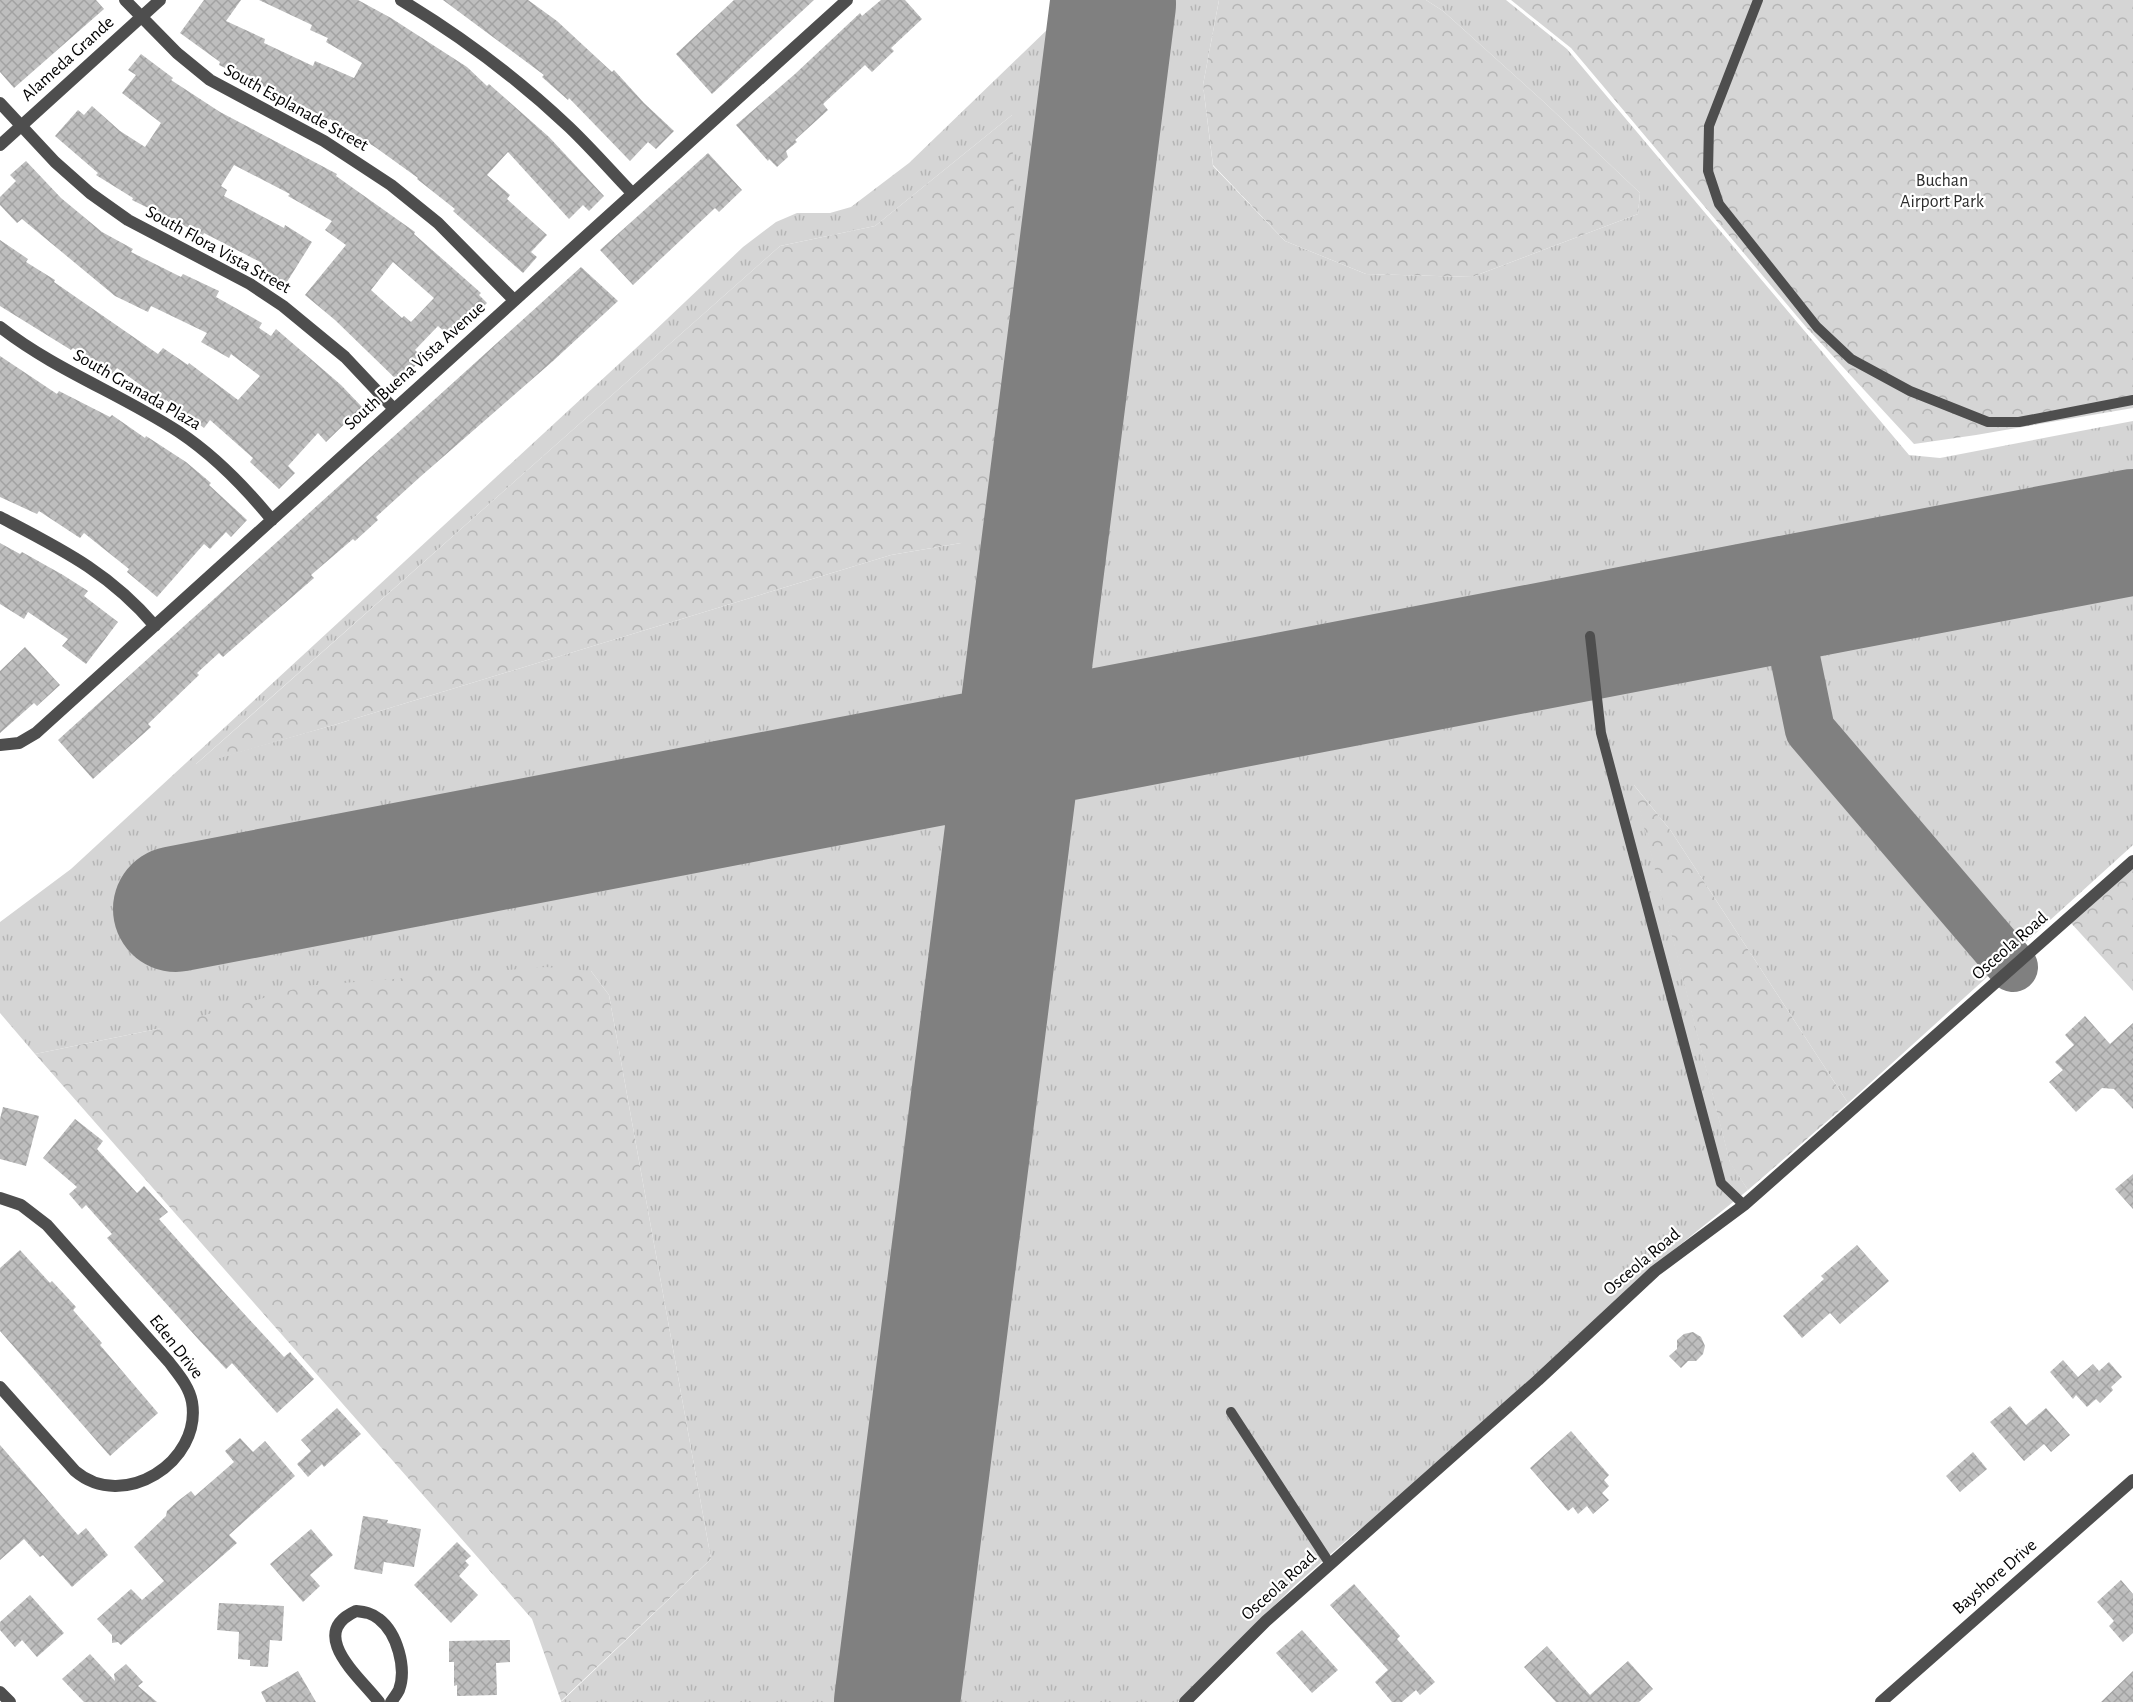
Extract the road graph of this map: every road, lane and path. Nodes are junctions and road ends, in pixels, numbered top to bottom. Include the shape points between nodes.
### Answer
1 (125, 0) edge
2 (160, 0) edge
3 (401, 0) edge
4 (847, 0) edge
5 (1758, 0) edge
6 (141, 18) junction
7 (0, 104) edge
8 (21, 126) junction
9 (0, 146) edge
10 (632, 193) junction
11 (514, 300) junction
12 (0, 327) edge
13 (2133, 400) edge
14 (394, 410) junction
15 (0, 517) edge
16 (272, 520) junction
17 (155, 626) junction
18 (1590, 636) dead end
19 (1, 745) edge
20 (2133, 861) edge
21 (0, 1198) edge
22 (1744, 1205) junction
23 (0, 1387) edge
24 (1231, 1412) dead end
25 (2133, 1480) edge
26 (1330, 1564) junction
27 (0, 1692) edge
28 (10, 1702) edge
29 (379, 1702) edge
30 (391, 1702) edge
31 (1185, 1702) edge
32 (1881, 1702) edge

1 - 6 street, South Esplanade Street
2 - 6 street, Alameda Grande
3 - 10 street via 464,41 539,99
4 - 10 street, South Buena Vista Avenue
5 - 13 lane via 1709,126 1707,171 1719,204 1817,327 1851,359 1910,391 1988,422 2019,422
6 - 8 street, Alameda Grande
6 - 11 street, South Esplanade Street via 210,80 324,141 391,185 438,223
7 - 8 street, South Flora Vista Street
8 - 9 street, Alameda Grande
8 - 14 street, South Flora Vista Street via 73,179 109,207 283,306 345,357
10 - 11 street, South Buena Vista Avenue
11 - 14 street, South Buena Vista Avenue
12 - 16 street, South Granada Plaza via 34,351 179,433 231,474
14 - 16 street, South Buena Vista Avenue
15 - 17 street via 95,569 125,593
16 - 17 street, South Buena Vista Avenue
17 - 19 street, South Buena Vista Avenue via 32,736 14,745
18 - 22 lane via 1601,733 1721,1183
20 - 22 street, Osceola Road
21 - 23 street, Eden Drive via 21,1205 47,1225 172,1366 190,1395 190,1428 179,1453 158,1472 134,1484 107,1486 75,1471
22 - 26 street, Osceola Road via 1655,1271
24 - 26 lane
25 - 32 street, Bayshore Drive
26 - 31 street, Osceola Road
27 - 28 street
29 - 30 street via 342,1657 335,1639 341,1620 356,1611 379,1618 393,1637 402,1674

